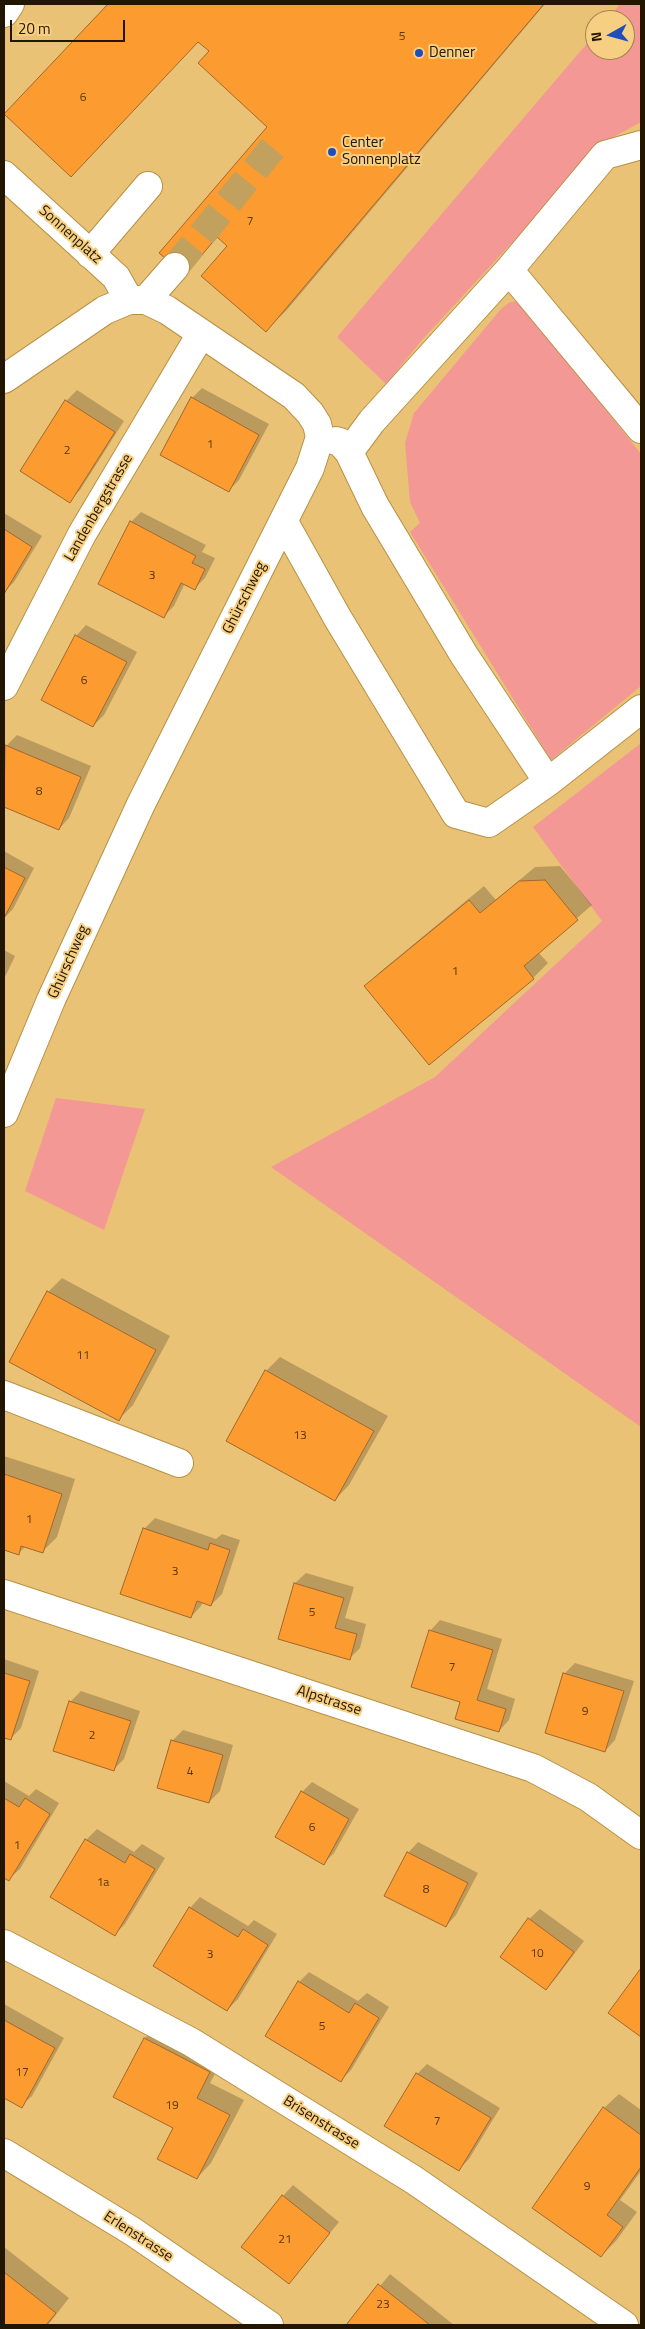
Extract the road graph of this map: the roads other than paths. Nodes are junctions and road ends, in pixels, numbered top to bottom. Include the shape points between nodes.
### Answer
1 (8, 4) edge
2 (4, 6) edge
3 (4, 13) edge
4 (641, 146) edge
5 (4, 175) edge
6 (148, 186) dead end
7 (90, 254) junction
8 (175, 267) tunnel mouth
9 (509, 270) junction
10 (138, 300) junction
11 (201, 334) junction
12 (4, 379) edge
13 (641, 429) edge
14 (320, 437) junction
15 (349, 452) junction
16 (284, 522) junction
17 (4, 686) edge
18 (641, 709) edge
19 (548, 782) junction
20 (4, 1113) edge
21 (4, 1395) edge
22 (179, 1463) dead end
23 (4, 1594) edge
24 (641, 1835) edge
25 (4, 1944) edge
26 (4, 2153) edge
27 (269, 2325) edge
28 (624, 2325) edge

1 - 2 street
1 - 3 street
4 - 9 street via 605,155
5 - 7 street, Sonnenplatz
6 - 7 street
7 - 10 street, Sonnenplatz
8 - 10 street
9 - 13 street
9 - 15 street via 372,421
10 - 11 street via 166,310
10 - 12 street via 105,310
11 - 14 street via 294,396 317,424
11 - 17 street, Landenbergstrasse via 82,534
14 - 15 street via 340,442
14 - 16 street, Ghürschweg via 310,468
15 - 19 street via 375,506 464,655
16 - 19 street via 337,617 456,814 489,823
16 - 20 street, Ghürschweg via 141,804 51,1000
18 - 19 street
21 - 22 street
23 - 24 street, Alpstrasse via 533,1768 588,1797
25 - 28 street, Brisenstrasse via 191,2042 414,2180
26 - 27 street, Erlenstrasse via 132,2231

